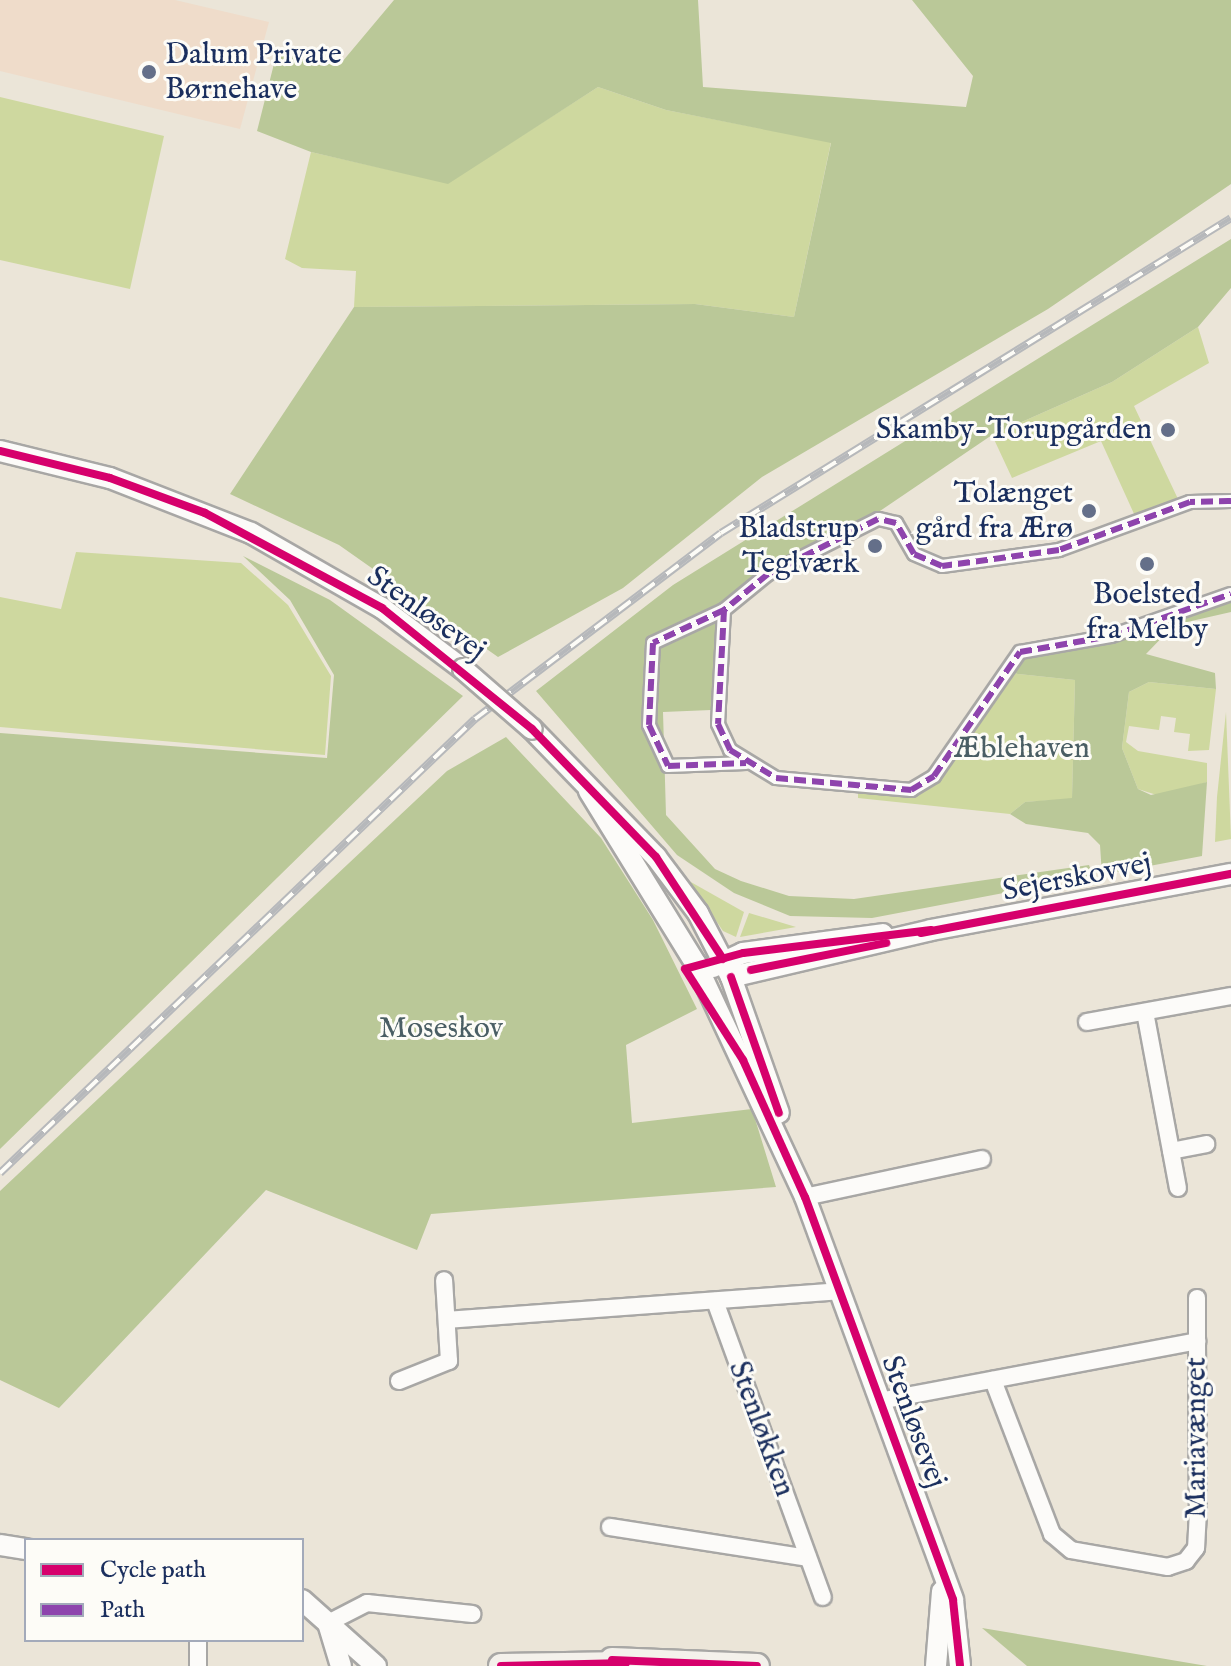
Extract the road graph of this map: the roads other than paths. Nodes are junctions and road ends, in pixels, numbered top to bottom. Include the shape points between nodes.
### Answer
1 (0, 451) edge
2 (1231, 501) edge
3 (1231, 594) edge
4 (724, 610) junction
5 (746, 763) junction
6 (1231, 874) edge
7 (719, 972) junction
8 (1231, 996) edge
9 (1145, 1012) junction
10 (1087, 1022) dead end
11 (1206, 1144) dead end
12 (1171, 1151) junction
13 (982, 1159) dead end
14 (1178, 1188) dead end
15 (805, 1197) junction
16 (444, 1280) dead end
17 (841, 1291) junction
18 (1197, 1298) dead end
19 (715, 1301) junction
20 (447, 1320) junction
21 (1197, 1341) junction
22 (993, 1380) junction
23 (399, 1381) dead end
24 (880, 1401) junction
25 (610, 1527) dead end
26 (0, 1545) edge
27 (24, 1549) edge
28 (808, 1558) junction
29 (941, 1571) junction
30 (823, 1597) dead end
31 (304, 1602) edge
32 (472, 1614) dead end
33 (328, 1623) junction
34 (198, 1642) edge
35 (612, 1660) junction
36 (198, 1666) edge
37 (341, 1666) edge
38 (376, 1666) edge
39 (501, 1666) edge
40 (637, 1666) edge
41 (757, 1666) edge
42 (936, 1666) edge
43 (960, 1666) edge

1 - 7 street, Stenløsevej, bridge via 110,478 251,533 372,602 463,669 532,729 589,791
2 - 4 street via 1190,502 1059,550 942,566 914,554 896,523 878,519 768,574
3 - 5 street via 1111,636 1020,652 920,787 804,783
4 - 5 street via 716,709 724,740
4 - 5 street via 653,643 649,725 668,766
6 - 7 street, Sejerskovvej
7 - 15 street, Stenløsevej
8 - 9 street
9 - 10 street
9 - 12 street
11 - 12 street
12 - 14 street
13 - 15 street
15 - 17 street, Stenløsevej
16 - 20 street
17 - 19 street
17 - 24 street, Stenløsevej
18 - 21 street, Mariavænget
19 - 20 street
19 - 28 street, Stenløkken
20 - 23 street via 449,1361
21 - 22 street, Mariavænget
21 - 22 street, Mariavænget via 1196,1548 1168,1567 1071,1550 1052,1534
22 - 24 street, Mariavænget
24 - 29 street, Stenløsevej
25 - 28 street
26 - 27 street
28 - 30 street, Stenløkken
29 - 42 street, Stenløsevej
29 - 43 street, Stenløsevej via 953,1600
31 - 33 street
32 - 33 street via 367,1603
33 - 37 street
33 - 38 street
34 - 36 street
35 - 39 main road
35 - 40 main road
35 - 41 main road

